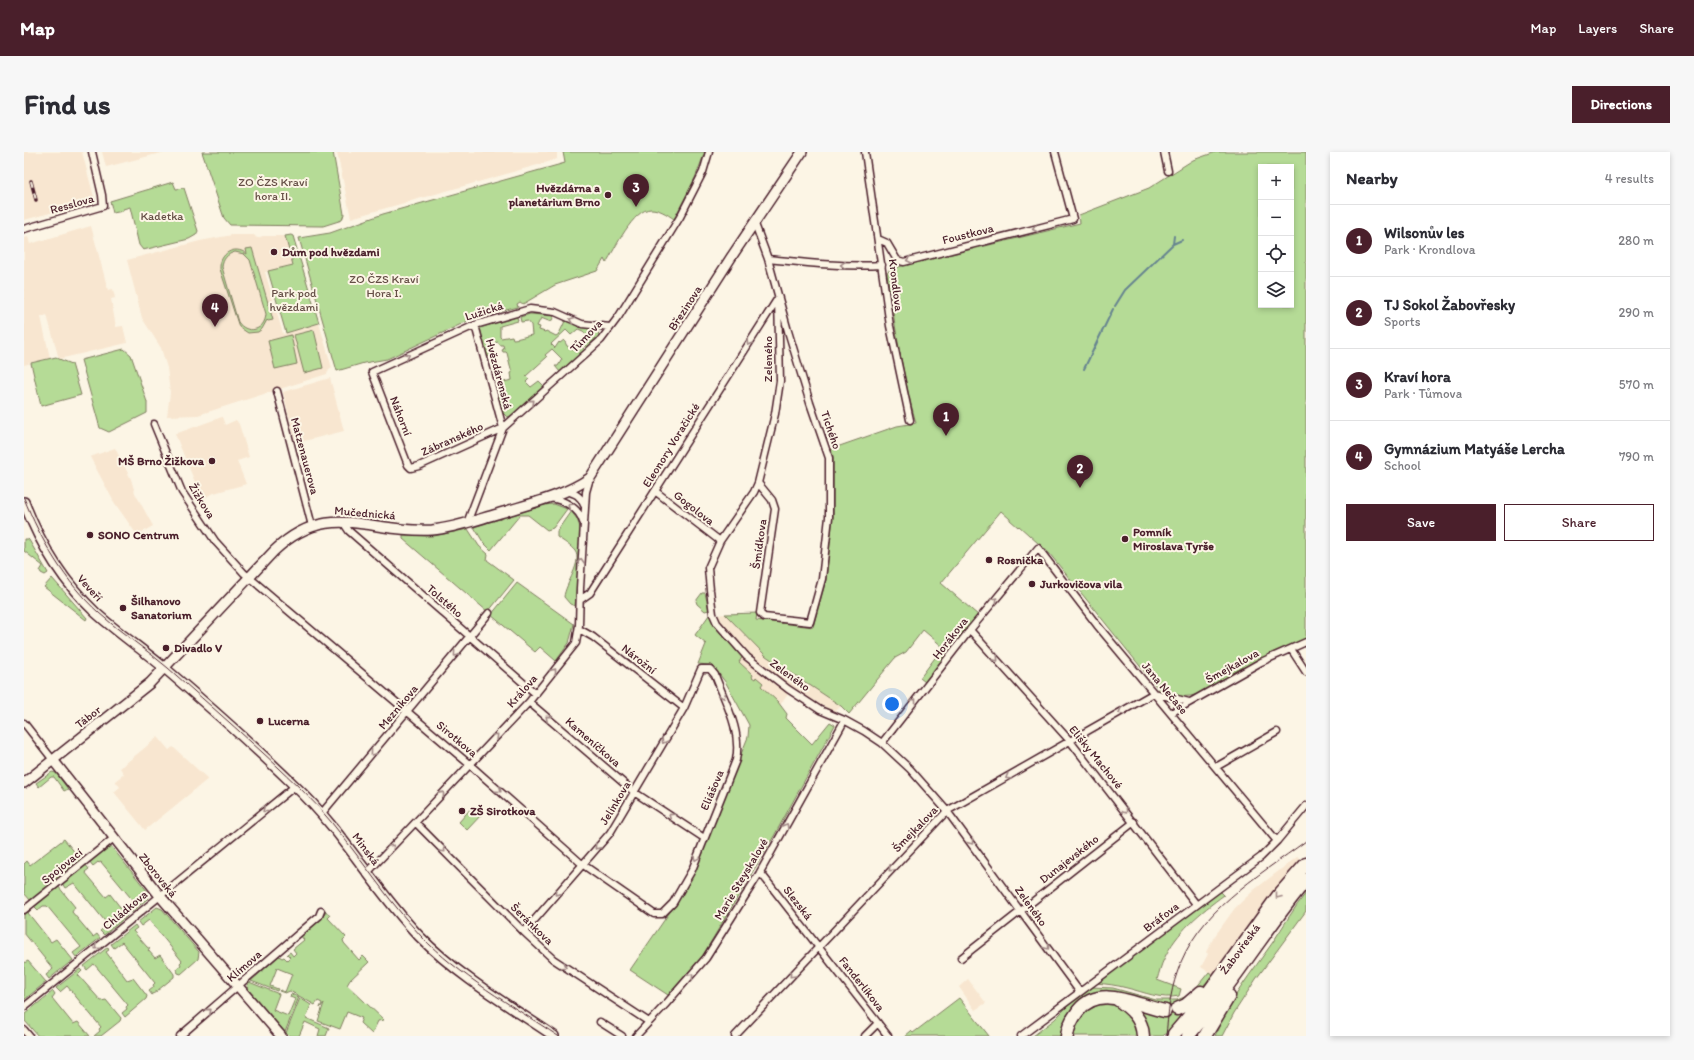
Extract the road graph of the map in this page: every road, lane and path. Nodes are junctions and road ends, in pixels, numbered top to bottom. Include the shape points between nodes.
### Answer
1 (92, 152) edge
2 (709, 152) edge
3 (802, 152) edge
4 (865, 152) edge
5 (1055, 152) edge
6 (1164, 152) edge
7 (1168, 171) dead end
8 (755, 224) junction
9 (24, 229) edge
10 (878, 239) junction
11 (768, 259) junction
12 (882, 265) junction
13 (778, 298) junction
14 (475, 325) junction
15 (610, 327) junction
16 (372, 372) joint
17 (277, 391) dead end
18 (910, 420) dead end
19 (154, 424) dead end
20 (503, 428) junction
21 (411, 468) joint
22 (590, 478) junction
23 (758, 483) junction
24 (566, 491) junction
25 (655, 491) junction
26 (549, 498) junction
27 (24, 502) edge
28 (585, 508) junction
29 (343, 522) junction
30 (468, 523) junction
31 (583, 523) junction
32 (312, 526) junction
33 (28, 527) edge
34 (720, 541) junction
35 (1036, 550) joint
36 (249, 578) junction
37 (580, 600) junction
38 (489, 613) dead end
39 (760, 613) joint
40 (579, 629) junction
41 (970, 630) junction
42 (470, 637) junction
43 (1306, 642) edge
44 (1292, 649) junction
45 (165, 668) junction
46 (702, 669) joint
47 (1306, 672) edge
48 (1154, 693) junction
49 (536, 694) junction
50 (529, 702) junction
51 (1189, 702) junction
52 (684, 708) junction
53 (408, 712) junction
54 (1171, 713) junction
55 (844, 720) junction
56 (24, 723) edge
57 (1276, 732) dead end
58 (1070, 741) junction
59 (882, 743) junction
60 (53, 760) junction
61 (469, 764) junction
62 (1216, 767) junction
63 (24, 783) edge
64 (295, 786) junction
65 (634, 792) junction
66 (1306, 806) edge
67 (948, 811) junction
68 (322, 813) junction
69 (1134, 822) junction
70 (416, 823) junction
71 (114, 838) junction
72 (704, 838) junction
73 (1277, 841) junction
74 (582, 864) junction
75 (1306, 864) edge
76 (368, 872) junction
77 (760, 872) junction
78 (1306, 880) edge
79 (160, 896) junction
80 (1196, 904) junction
81 (24, 910) edge
82 (321, 911) dead end
83 (1021, 911) junction
84 (654, 914) joint
85 (524, 932) junction
86 (819, 947) junction
87 (1250, 954) junction
88 (961, 958) dead end
89 (1226, 968) junction
90 (238, 986) junction
91 (1079, 991) junction
92 (1116, 998) junction
93 (24, 1007) edge
94 (1218, 1014) junction
95 (600, 1022) dead end
96 (649, 1022) junction
97 (878, 1023) junction
98 (24, 1030) edge
99 (1174, 1034) dead end
100 (29, 1036) edge
101 (180, 1036) edge
102 (281, 1036) edge
103 (554, 1036) edge
104 (622, 1036) edge
105 (636, 1036) edge
106 (734, 1036) edge
107 (865, 1036) edge
108 (888, 1036) edge
109 (1021, 1036) edge
110 (1067, 1036) edge
111 (1142, 1036) edge
112 (1188, 1036) edge
113 (1205, 1036) edge
114 (1210, 1036) edge

1 - 9 street, Resslova via 103,206
2 - 15 street, Tůmova via 703,172 680,217
3 - 8 street, Březinova
4 - 10 street, Krondlova
5 -> 10 street, Foustkova via 1073,219 904,262 897,260 887,243
6 - 7 street
8 - 11 street, Tichého
8 - 22 street, Březinova
10 - 12 street, Krondlova
12 -> 11 street via 828,265
11 - 13 street, Tichého
12 - 18 street, Krondlova via 890,326
13 - 23 street, Zeleného via 780,381 775,414
13 -> 25 street, Eleonory Voračické
13 - 39 street, Tichého via 828,454 829,517 822,579 810,622 764,617
15 -> 14 street, Lužická via 582,324 554,312 530,309
16 -> 14 street, Lužická
14 - 20 street, Hvězdárenská
20 -> 15 street, Tůmova via 601,340
16 - 21 street, Náhorní
17 - 32 street, Matzenauerova
19 - 36 street, Žižkova via 182,492 215,541
20 - 21 street, Zábranského
20 - 30 street, Tůmova
22 - 24 street, Mučednická
22 - 28 street, Králova
23 - 34 street, Zeleného via 751,499
23 - 39 street, Šmídkova via 772,500 775,509
24 - 26 street, Mučednická
24 - 28 street via 579,496
25 - 34 street, Gogolova
25 - 37 street, Eleonory Voračické via 590,593
26 - 30 street, Mučednická
31 -> 26 street via 581,517 570,506 563,501
27 - 33 street, Veveří
28 - 31 street, Králova
29 - 30 street, Mučednická via 422,530
29 - 32 street, Mučednická via 326,522
29 - 42 street, Tolstého via 349,531
37 -> 31 street, Králova
32 - 36 street, Mučednická via 282,543
33 - 45 street, Veveří via 84,600
34 - 55 street, Zeleného via 708,568 713,614 717,623 747,657 788,689 820,710
41 -> 35 street, Horákova
35 - 48 street, Jana Nečase
36 - 45 street, Mučednická
36 - 53 street, Sirotkova
37 - 40 street, Králova
38 - 42 street, Mezníkova
49 -> 40 street, Králova via 572,648
40 - 52 street, Nárožní via 593,637
41 -> 58 street, Elišky Machové
59 -> 41 street, Horákova
42 - 49 street, Tolstého
42 -> 53 street, Mezníkova
43 - 44 street, Šmejkalova
44 - 47 street
44 - 51 street, Šmejkalova via 1261,662
45 - 60 street, Tábor via 150,683
45 - 64 street, Minská
46 - 52 street, Jelínkova
46 -> 72 street, Eliášova via 710,669 715,675 736,730 738,750
48 - 51 street
48 - 54 street, Jana Nečase
48 -> 58 street, Šmejkalova
49 - 50 street, Králova
61 -> 50 street, Králova
65 -> 50 street, Kameníčkova
51 - 54 street, Šmejkalova
52 -> 65 street, Jelínkova
53 - 61 street, Sirotkova
53 -> 68 street, Mezníkova
54 - 62 street, Jana Nečase
55 - 59 street, Zeleného
77 -> 55 street, Marie Steyskalové
56 - 60 street, Zborovská
57 - 62 street
58 -> 67 street, Šmejkalova
58 -> 69 street, Elišky Machové
59 - 67 street, Zeleného
60 - 63 street, Tábor
60 - 71 street, Zborovská
70 -> 61 street, Králova
61 -> 74 street, Sirotkova
62 - 73 street, Jana Nečase
64 - 68 street, Minská
64 -> 79 street, Chládkova
72 -> 65 street, Kameníčkova
65 -> 74 street, Jelínkova via 610,833
66 - 73 street, Bráfova
67 -> 83 street, Zeleného
67 -> 86 street, Šmejkalova
68 - 76 street, Minská
69 - 80 street, Elišky Machové
69 - 83 street, Dunajevského
76 -> 70 street, Králova
70 -> 85 street, Šeránkova
71 - 79 street, Zborovská
71 - 81 street, Spojovací
72 -> 84 street, Eliášova via 692,870 673,903 662,914
73 - 80 street, Bráfova via 1261,857
74 - 84 street, Sirotkova
74 -> 85 street, Jelínkova
75 -> 89 highway, Žabovřeská via 1278,896
76 - 103 street, Minská via 401,916 432,949
77 - 86 street, Slezská
96 -> 77 street, Marie Steyskalové via 706,958
78 - 87 highway, Žabovřeská via 1283,907
79 - 90 street, Zborovská
79 -> 93 street, Chládkova
80 - 91 street, Bráfova
82 - 90 street, Klímova via 319,916
83 - 88 street, Dunajevského
83 -> 91 street, Zeleného
85 -> 96 street, Šeránkova via 553,959
86 - 97 street, Fanderlíkova
86 -> 106 street, Šmejkalova
87 - 94 highway
87 - 112 highway, Žabovřeská
89 - 92 highway via 1186,1005 1171,1010
89 - 99 highway, Žabovřeská
101 -> 90 street, Klímova
90 - 102 street, Zborovská
91 - 109 street, Bráfova
92 - 110 highway via 1100,998 1087,1002 1072,1020
92 - 111 highway via 1134,1013 1142,1028
94 - 113 highway
94 - 114 highway
95 - 104 street
96 - 105 street, Marie Steyskalové
97 - 107 street
97 - 108 street, Fanderlíkova
98 - 100 street

